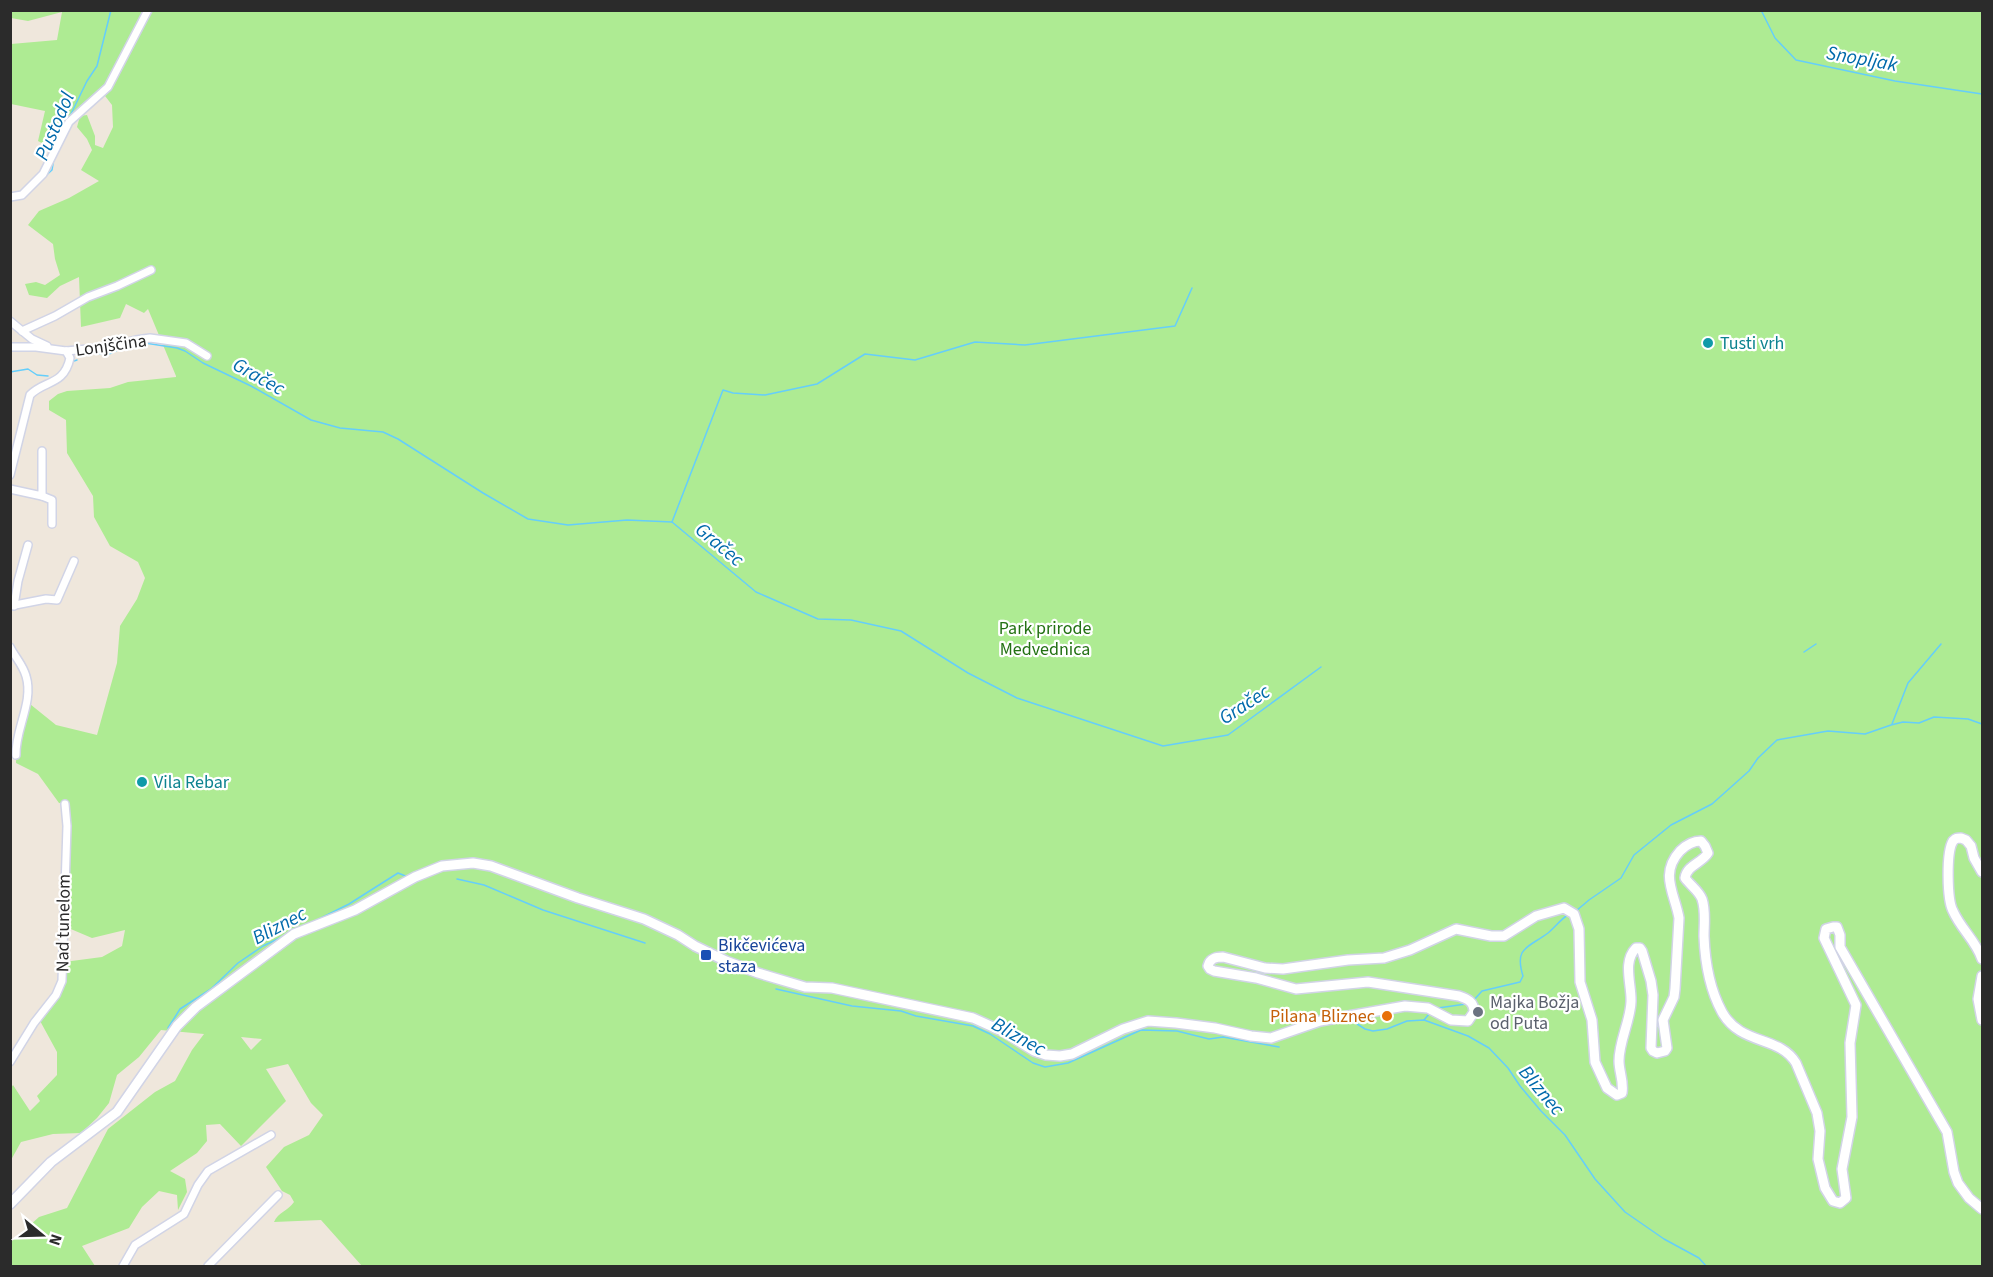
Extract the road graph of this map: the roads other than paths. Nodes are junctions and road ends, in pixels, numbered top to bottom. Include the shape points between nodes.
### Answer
1 (148, 10) edge
2 (10, 197) edge
3 (151, 270) dead end
4 (10, 321) edge
5 (22, 331) junction
6 (10, 347) edge
7 (55, 349) junction
8 (66, 351) junction
9 (207, 356) dead end
10 (42, 451) dead end
11 (10, 475) edge
12 (10, 489) edge
13 (42, 496) junction
14 (52, 524) dead end
15 (28, 545) dead end
16 (74, 561) dead end
17 (12, 606) edge
18 (10, 647) edge
19 (16, 755) dead end
20 (65, 804) dead end
21 (1983, 872) edge
22 (1983, 959) edge
23 (1983, 976) edge
24 (1983, 1020) edge
25 (10, 1062) edge
26 (271, 1135) dead end
27 (278, 1195) dead end
28 (10, 1204) edge
29 (1983, 1209) edge
30 (123, 1266) edge
31 (208, 1266) edge

1 - 2 street via 108,87 66,126 43,174 22,195
3 - 5 street
4 - 5 street
5 - 7 street
6 - 7 street, Lonjščina
7 - 8 street, Lonjščina
8 - 9 street, Lonjščina via 150,338 186,343
8 - 11 street via 70,358 64,372 52,383 36,389 29,398
10 - 13 street
12 - 13 street
13 - 14 street via 52,500
15 - 17 street
16 - 17 street via 57,600
18 - 19 street via 28,682
20 - 25 street, Nad tunelom via 62,981
21 - 22 main road via 1969,842 1955,839 1950,852 1951,907
23 - 24 main road via 1978,999
26 - 30 street via 208,1171 184,1214 135,1245
27 - 31 street
28 - 29 main road via 51,1162 117,1112 177,1026 196,1007 294,934 355,910 442,866 491,866 644,919 758,973 805,987 832,988 973,1018 1034,1051 1060,1056 1148,1022 1271,1038 1320,1021 1405,1006 1433,1010 1451,1020 1465,1022 1474,1012 1471,1001 1448,994 1368,982 1288,988 1208,966 1216,957 1283,969 1383,958 1456,929 1498,937 1536,916 1564,909 1572,913 1579,929 1580,982 1592,1020 1595,1062 1607,1088 1617,1095 1624,1086 1619,1057 1631,1002 1628,966 1636,948 1642,951 1651,981 1651,1048 1661,1053 1666,1048 1663,1020 1675,989 1679,918 1670,870 1678,853 1689,843 1701,841 1708,852 1686,872 1685,878 1703,901 1708,978 1720,1009 1733,1028 1785,1051 1796,1063 1820,1122 1818,1159 1825,1188 1833,1201 1844,1201 1846,1194 1842,1169 1852,1117 1850,1043 1856,1005 1824,938 1826,929 1837,927 1840,947 1947,1132 1958,1183

